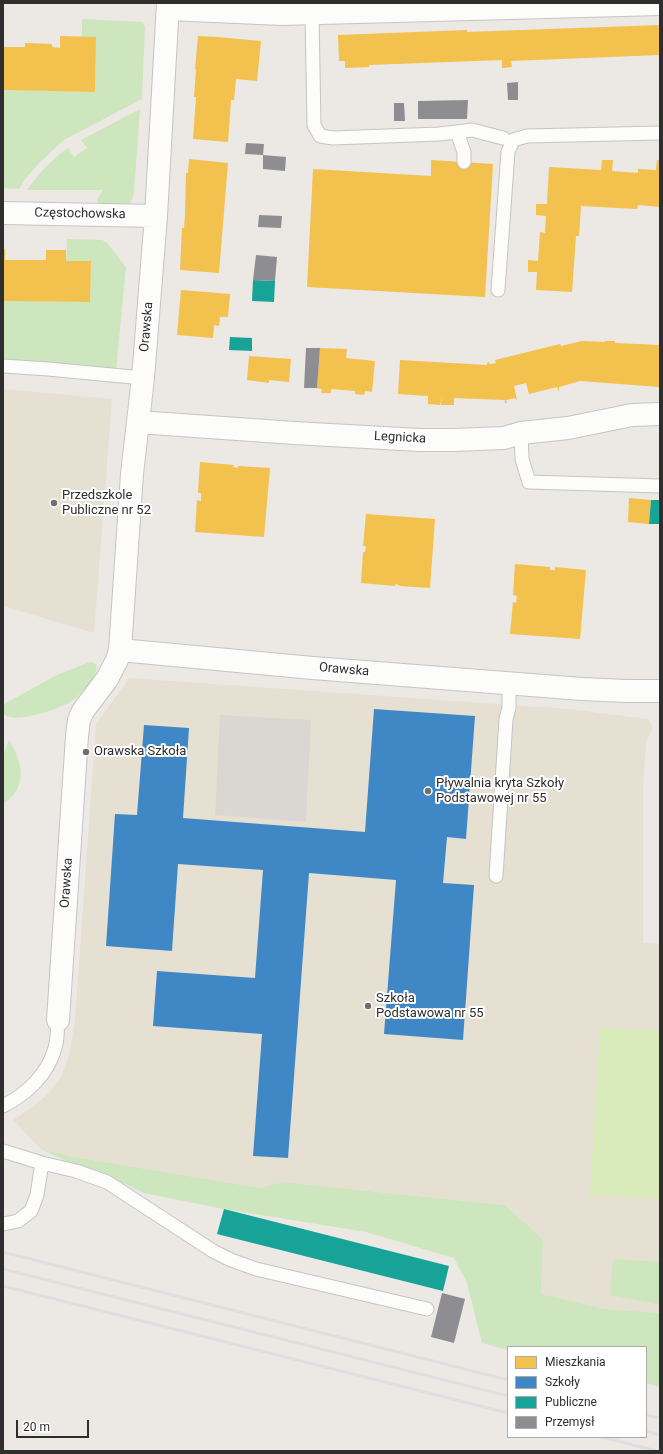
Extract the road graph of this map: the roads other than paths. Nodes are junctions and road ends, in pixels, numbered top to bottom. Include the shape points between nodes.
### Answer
1 (660, 4) edge
2 (168, 6) edge
3 (312, 13) junction
4 (457, 132) junction
5 (660, 133) edge
6 (503, 138) dead end
7 (464, 162) dead end
8 (3, 213) edge
9 (156, 216) junction
10 (498, 290) dead end
11 (3, 366) edge
12 (143, 378) junction
13 (660, 414) edge
14 (138, 422) junction
15 (521, 433) junction
16 (660, 486) edge
17 (120, 650) junction
18 (509, 683) junction
19 (660, 691) edge
20 (496, 876) dead end
21 (58, 1020) joint
22 (3, 1106) edge
23 (3, 1151) edge
24 (42, 1163) junction
25 (3, 1224) edge
26 (428, 1309) dead end

1 - 3 street
2 - 3 street via 276,14
2 - 9 street, Orawska
3 - 4 lane via 314,125 320,136 333,138
4 - 6 lane via 472,130
4 - 7 lane via 464,152
5 - 10 lane via 527,136 513,140 508,152
8 - 9 street, Częstochowska
9 - 12 street, Orawska
11 - 12 lane
12 - 14 street, Orawska
13 - 15 street, Legnicka via 632,415 568,428
14 - 15 street, Legnicka via 420,440 504,438
14 - 17 street, Orawska
15 - 16 lane via 522,459 529,482
17 - 18 street, Orawska
17 - 21 street, Orawska via 114,668 79,720
18 - 19 street, Orawska
18 - 20 lane
21 - 22 lane, Orawska via 56,1047 45,1072 25,1092
23 - 24 lane
24 - 25 lane via 37,1195 31,1211 18,1221
24 - 26 lane via 107,1182 197,1242 231,1260 256,1269

